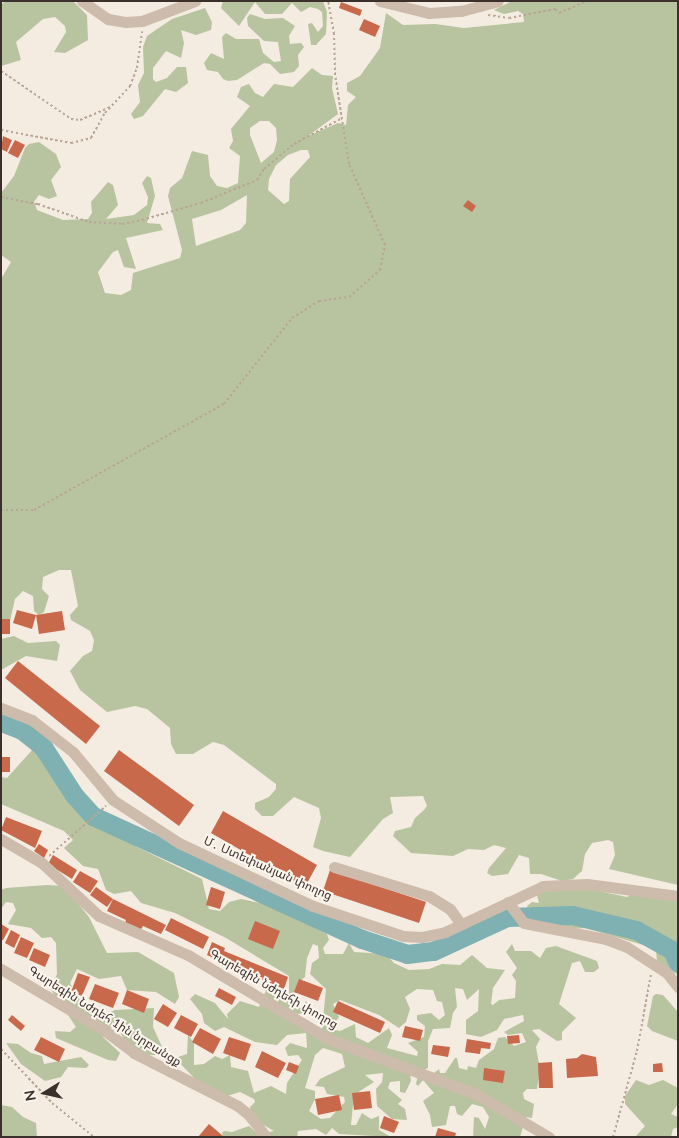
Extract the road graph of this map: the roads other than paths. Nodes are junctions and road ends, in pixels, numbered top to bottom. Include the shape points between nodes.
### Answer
1 (82, 1) edge
2 (195, 1) edge
3 (380, 1) edge
4 (498, 1) edge
5 (1, 708) edge
6 (1, 839) edge
7 (334, 867) dead end
8 (678, 896) edge
9 (508, 902) junction
10 (461, 924) junction
11 (1, 969) edge
12 (678, 987) edge
13 (266, 1137) edge
14 (549, 1137) edge

1 - 2 street via 108,19 142,21
3 - 4 street via 429,12 461,11
5 - 10 street, Մ․ Ստեփանյան փողոց via 32,720 73,752 113,800 179,844 313,906 403,936 422,937
6 - 14 street, Գարեգին Նժդեհի փողոց via 42,862 99,916 188,955 329,1038 476,1094
7 - 10 street via 429,896 450,909
8 - 9 street, Մ․ Ստեփանյան փողոց via 587,884 543,886
9 - 10 street, Մ․ Ստեփանյան փողոց
9 - 12 street via 524,923 606,939 627,947 667,973
11 - 13 street, Գարեգին Նժդեհ 1ին նրբանցք via 104,1030 151,1063 238,1106

